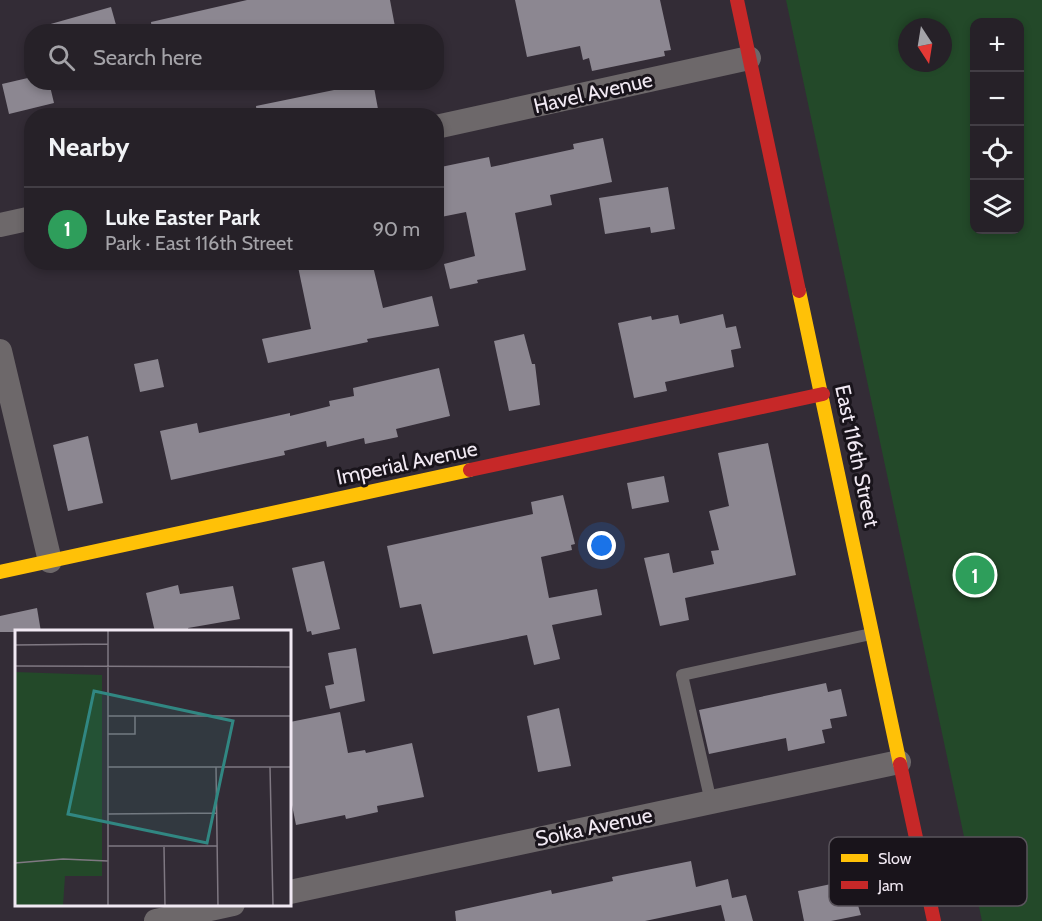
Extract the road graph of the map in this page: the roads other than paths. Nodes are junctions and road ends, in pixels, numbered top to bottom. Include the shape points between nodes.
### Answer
1 (737, 0) edge
2 (749, 58) junction
3 (444, 126) edge
4 (24, 220) edge
5 (0, 225) edge
6 (0, 351) edge
7 (823, 394) junction
8 (50, 561) junction
9 (0, 572) edge
10 (872, 633) junction
11 (899, 762) junction
12 (711, 802) junction
13 (916, 837) edge
14 (291, 892) edge
15 (224, 906) edge
16 (931, 906) edge
17 (156, 921) edge
18 (934, 921) edge

1 - 2 main road, East 116th Street
2 - 3 street, Havel Avenue
2 - 7 main road, East 116th Street
4 - 5 street
6 - 8 street
7 - 8 main road, Imperial Avenue
7 - 10 main road, East 116th Street
8 - 9 main road, Imperial Avenue
10 - 11 main road, East 116th Street
10 - 12 lane via 682,675
11 - 12 street, Soika Avenue
11 - 13 main road, East 116th Street
12 - 14 street, Soika Avenue
15 - 17 street
16 - 18 main road, East 116th Street

